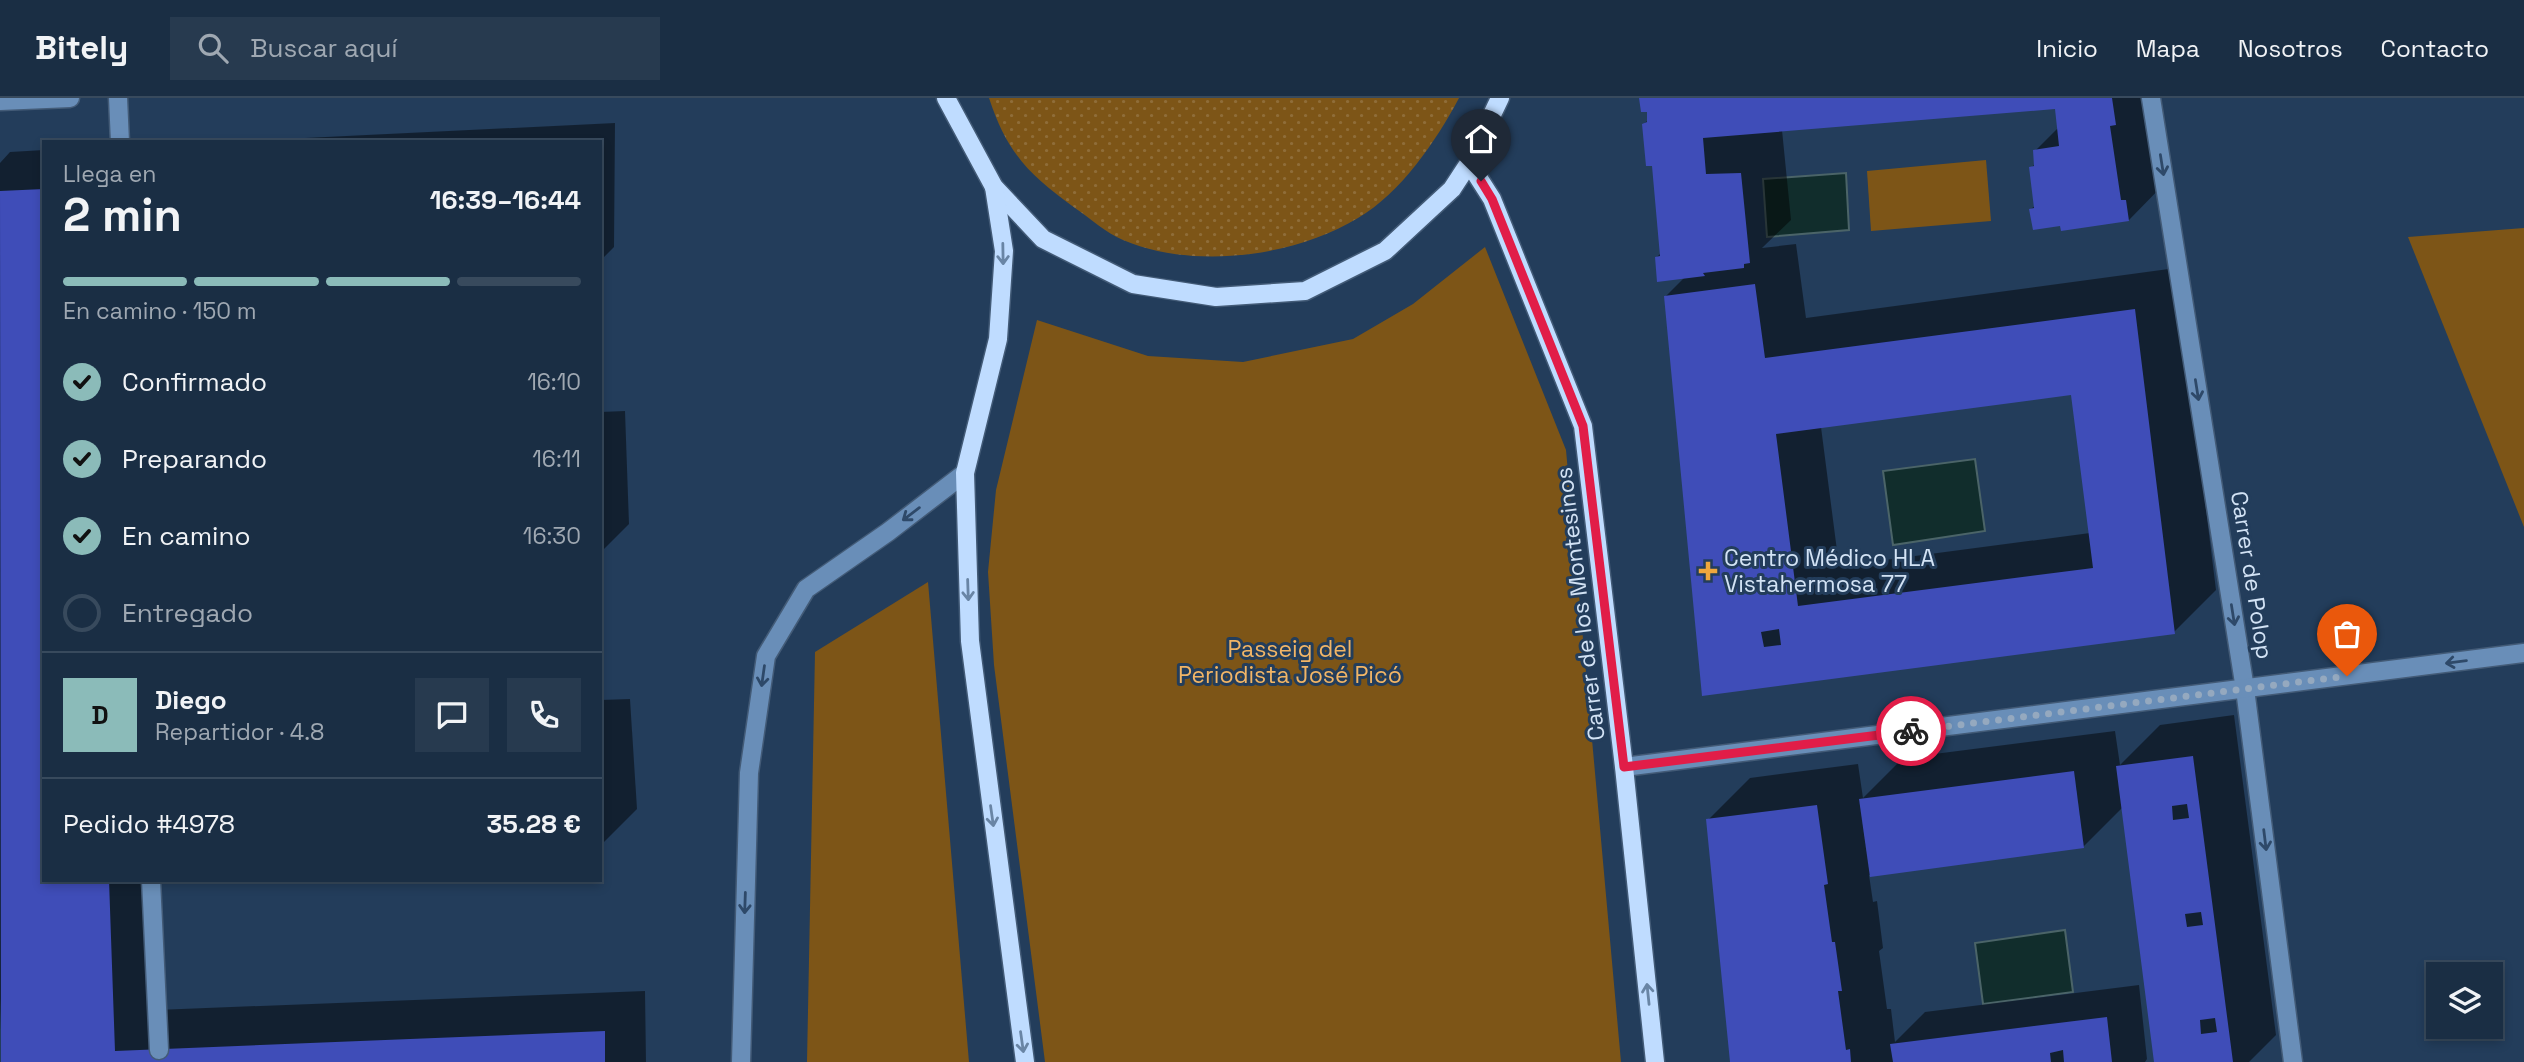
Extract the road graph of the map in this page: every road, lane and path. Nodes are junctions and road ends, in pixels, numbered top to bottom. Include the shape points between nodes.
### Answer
1 (71, 98) edge
2 (118, 98) edge
3 (1500, 98) edge
4 (2151, 98) edge
5 (7, 100) edge
6 (941, 100) edge
7 (120, 140) edge
8 (1469, 163) junction
9 (994, 187) junction
10 (965, 473) junction
11 (2524, 653) edge
12 (2245, 689) junction
13 (1624, 767) junction
14 (151, 882) edge
15 (159, 1049) dead end
16 (741, 1062) edge
17 (1025, 1062) edge
18 (1655, 1062) edge
19 (2293, 1062) edge

1 - 5 street
2 - 7 street
3 - 8 main road
4 -> 12 street, Carrer de Polop
6 - 9 main road
8 - 9 main road via 1452,189 1385,251 1306,291 1216,298 1133,284 1054,245
8 - 13 main road, Carrer de los Montesinos via 1492,199 1583,426
9 -> 10 main road via 1004,251 998,340
10 -> 16 street via 806,589 766,656 749,773
10 -> 17 main road via 970,641
11 -> 12 street
12 - 13 street
12 -> 19 street, Carrer de Polop
18 -> 13 main road, Carrer de los Montesinos
14 - 15 street

